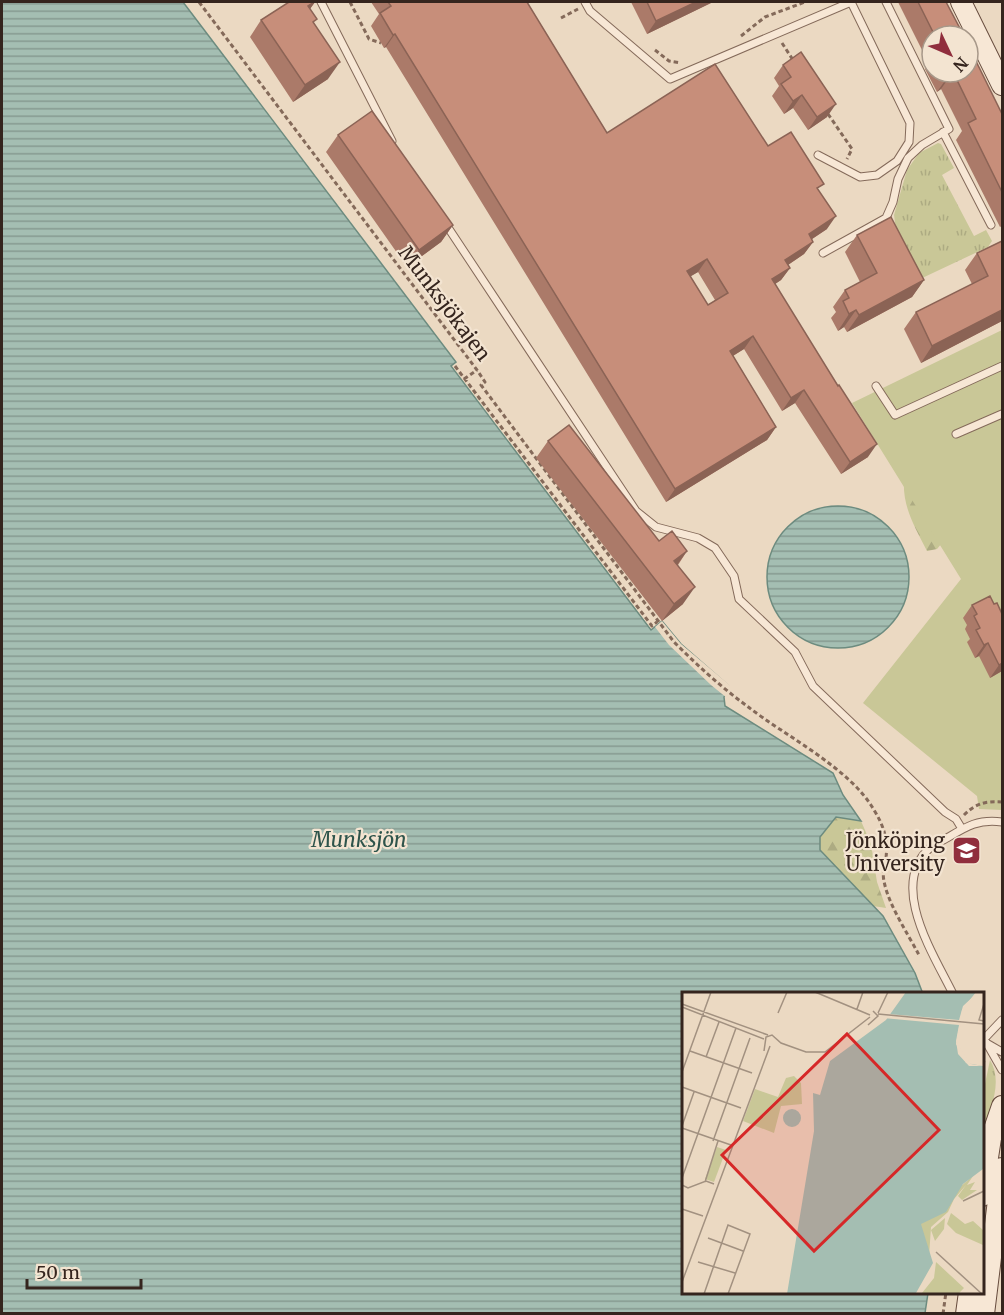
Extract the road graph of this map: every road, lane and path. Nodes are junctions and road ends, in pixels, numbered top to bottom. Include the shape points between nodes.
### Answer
1 (199, 2) edge
2 (321, 2) edge
3 (350, 2) edge
4 (585, 2) edge
5 (805, 2) edge
6 (886, 2) edge
7 (962, 2) edge
8 (765, 17) junction
9 (776, 33) junction
10 (738, 38) dead end
11 (381, 44) dead end
12 (651, 47) dead end
13 (795, 62) edge
14 (683, 64) dead end
15 (1002, 85) edge
16 (826, 111) edge
17 (943, 132) junction
18 (398, 151) edge
19 (818, 156) dead end
20 (841, 169) junction
21 (437, 211) edge
22 (991, 225) dead end
23 (823, 253) dead end
24 (454, 366) dead end
25 (1002, 366) edge
26 (477, 370) junction
27 (464, 378) junction
28 (876, 386) dead end
29 (1002, 414) edge
30 (956, 434) dead end
31 (658, 622) junction
32 (1002, 822) edge
33 (962, 829) junction
34 (924, 964) dead end
35 (952, 992) edge
36 (1002, 1020) edge
37 (984, 1040) edge
38 (1002, 1052) edge
39 (1002, 1070) edge
40 (1002, 1106) edge
41 (1002, 1168) edge
42 (983, 1184) edge
43 (946, 1294) edge
44 (969, 1294) edge
45 (943, 1314) edge
46 (966, 1314) edge
47 (984, 1314) edge

1 - 26 path, Munksjökajen
2 - 18 lane
3 - 11 path via 369,39
4 - 9 lane via 590,11 670,79
5 - 8 path
6 - 17 lane via 949,129
7 - 15 main road
8 - 9 path
8 - 10 path
9 - 13 path
9 - 20 lane via 851,2 910,123 909,142 897,161 877,175 860,177
12 - 14 path via 669,61
16 - 20 path via 852,149
17 - 22 lane
17 - 23 lane via 908,158 886,218
19 - 20 lane
21 - 33 lane via 636,511 656,527 698,538 715,548 734,576 739,599 795,652 813,686 956,819
24 - 27 path
25 - 28 lane via 895,415
26 - 27 path
26 - 31 path, Munksjökajen via 485,382 481,385
27 - 31 path via 652,626
29 - 30 lane
31 - 34 path via 706,673 862,793 883,826 887,842 884,881
32 - 33 lane via 990,820
33 - 35 lane via 931,847 916,867 912,889 917,916
36 - 37 lane
37 - 38 lane
37 - 39 lane
40 - 42 main road via 991,1138
41 - 47 main road
43 - 45 path
44 - 46 main road

